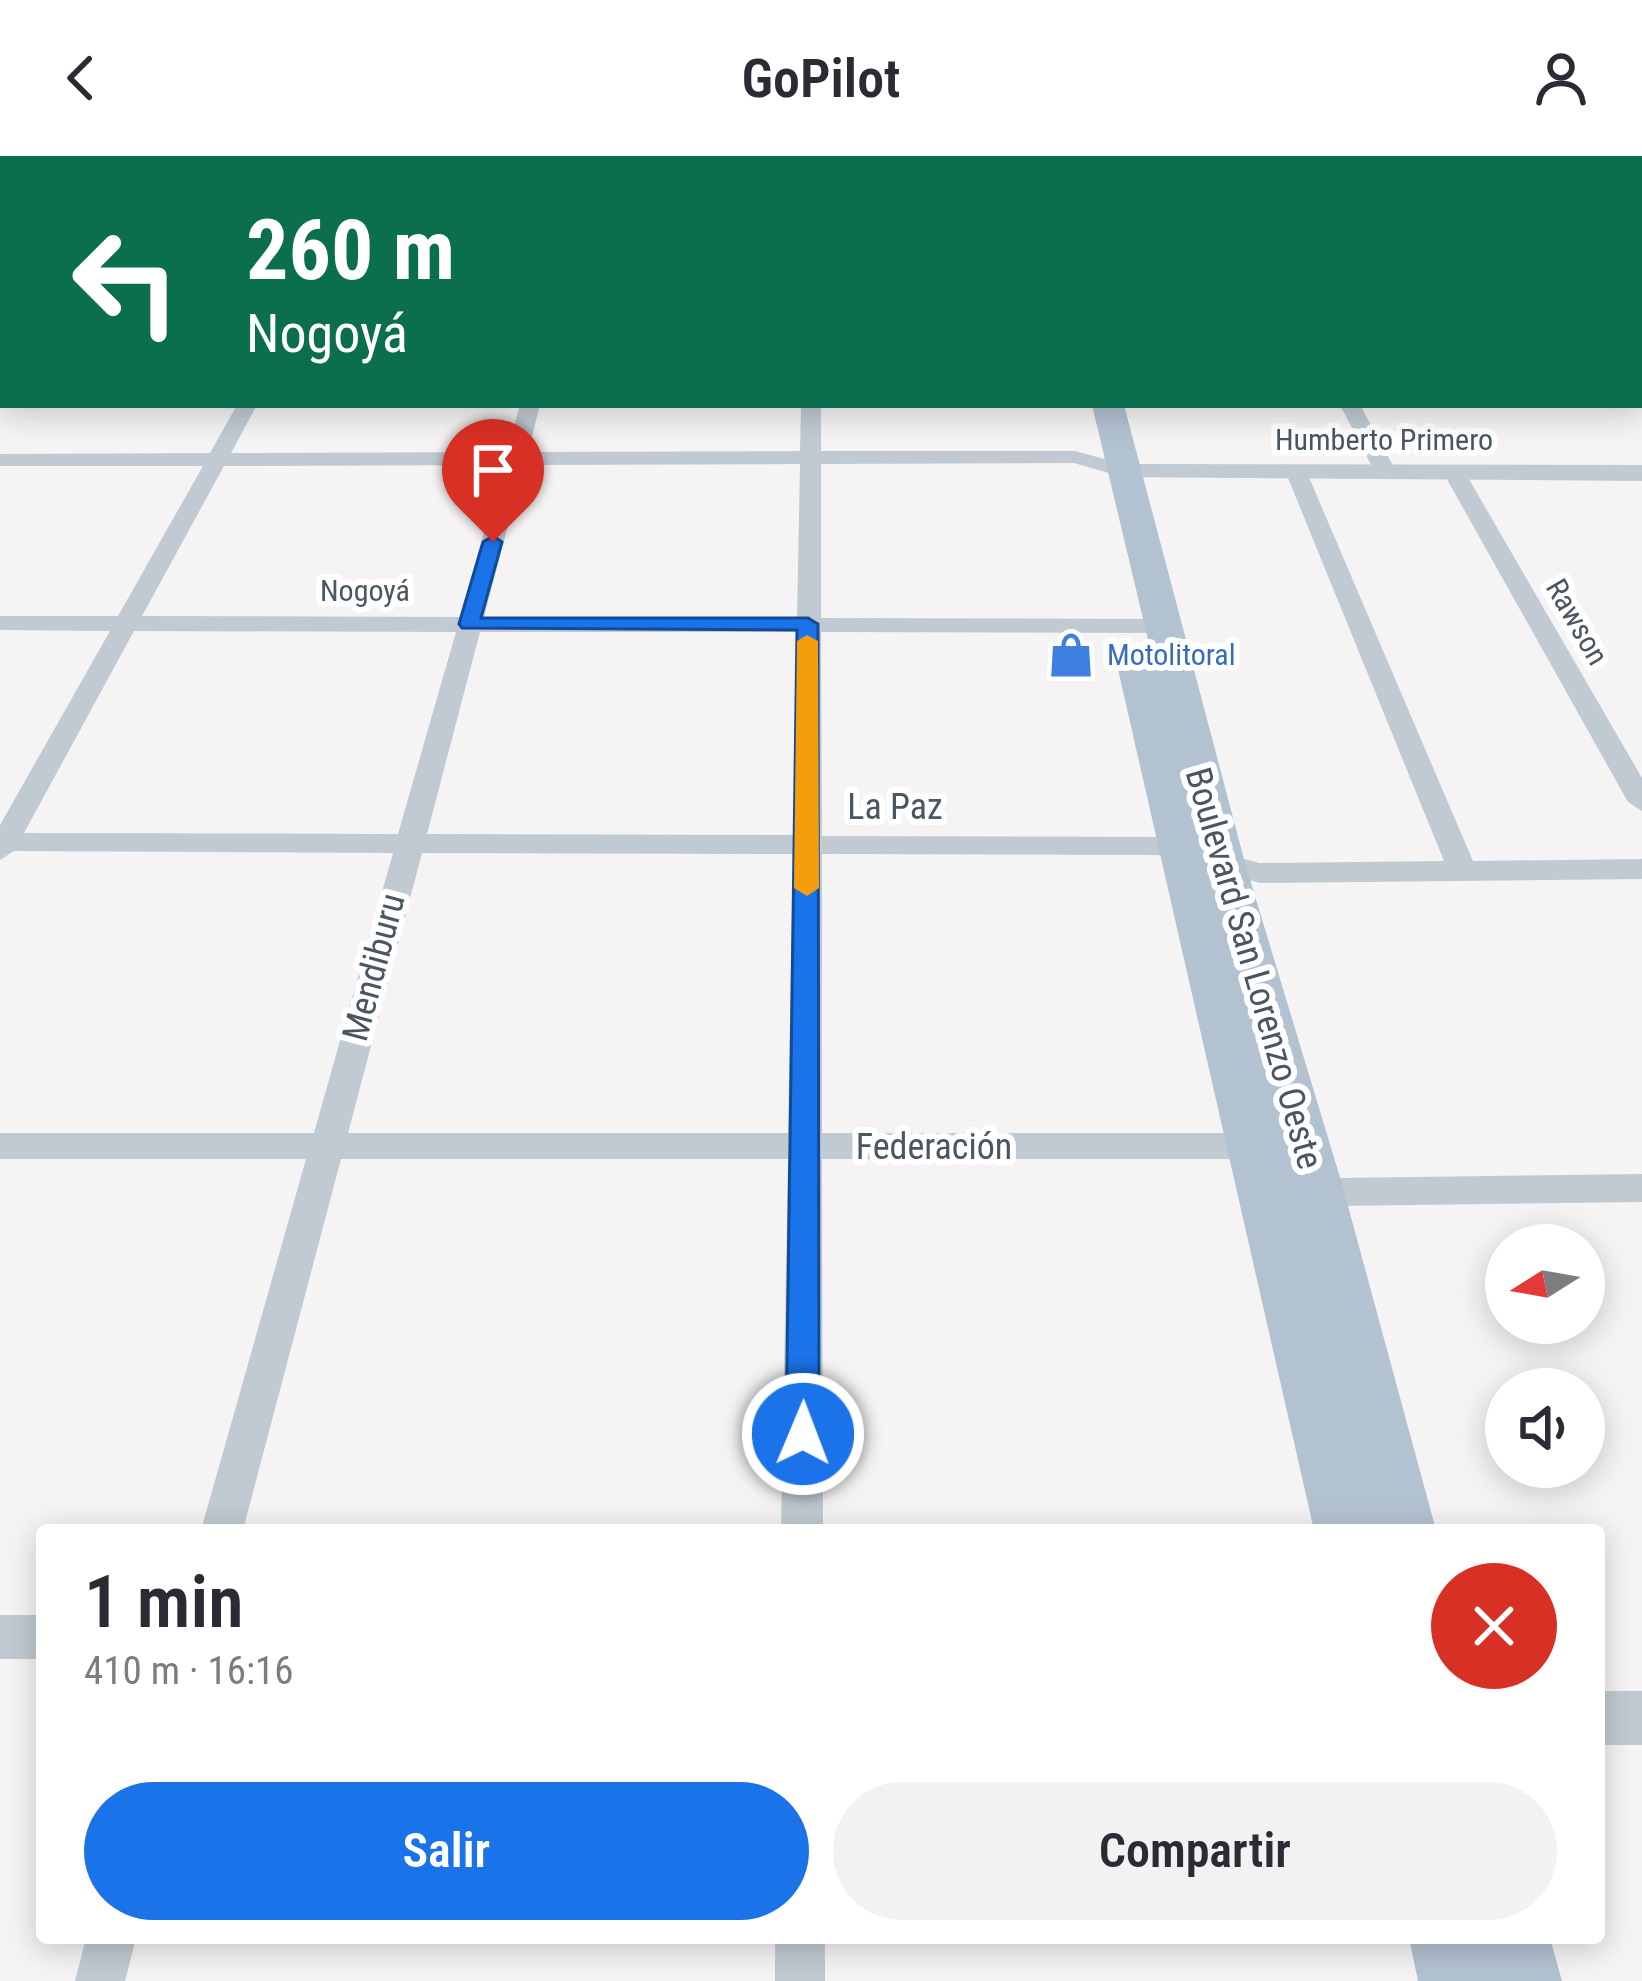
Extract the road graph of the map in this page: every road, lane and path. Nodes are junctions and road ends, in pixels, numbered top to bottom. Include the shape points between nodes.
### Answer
1 (245, 408) edge
2 (529, 408) edge
3 (812, 408) edge
4 (1079, 408) edge
5 (1108, 408) edge
6 (1352, 408) edge
7 (812, 457) junction
8 (218, 459) junction
9 (516, 459) junction
10 (0, 460) edge
11 (1108, 466) junction
12 (1297, 473) junction
13 (1386, 473) junction
14 (1642, 473) edge
15 (1455, 474) junction
16 (0, 623) edge
17 (128, 623) junction
18 (470, 624) junction
19 (808, 624) junction
20 (1144, 626) junction
21 (1642, 802) edge
22 (2, 845) edge
23 (406, 845) junction
24 (807, 845) junction
25 (1202, 856) junction
26 (1642, 869) edge
27 (1462, 870) junction
28 (0, 1146) edge
29 (807, 1146) junction
30 (323, 1147) junction
31 (1256, 1154) junction
32 (1315, 1184) junction
33 (1642, 1188) edge
34 (224, 1524) edge
35 (802, 1524) edge
36 (1345, 1524) edge
37 (1402, 1524) edge
38 (0, 1637) edge
39 (36, 1637) edge
40 (1605, 1718) edge
41 (1642, 1718) edge
42 (109, 1944) edge
43 (800, 1944) edge
44 (1448, 1944) edge
45 (1514, 1944) edge
46 (100, 1981) edge
47 (800, 1981) edge
48 (1457, 1981) edge
49 (1523, 1981) edge

1 - 8 street
2 - 9 street, Mendiburu
3 - 7 street
4 - 11 main road, Boulevard San Lorenzo Oeste
5 - 11 main road, Boulevard San Lorenzo Oeste
6 - 13 street
7 - 9 street, Humberto Primero
7 - 11 street, Humberto Primero
7 - 19 street
8 - 9 street, Humberto Primero
8 - 10 street, Humberto Primero
8 - 17 street
9 - 18 street, Mendiburu
11 - 12 street, Humberto Primero
11 - 20 main road, Boulevard San Lorenzo Oeste
12 - 13 street, Humberto Primero
12 - 27 street
13 - 15 street, Humberto Primero
14 - 15 street, Humberto Primero
15 - 21 street, Rawson
16 - 17 street, Nogoyá
17 - 18 street, Nogoyá
17 - 22 street
18 - 19 street, Nogoyá
18 - 23 street, Mendiburu
19 - 20 street, Nogoyá
19 - 24 street
20 - 25 main road, Boulevard San Lorenzo Oeste
22 - 23 street, La Paz
23 - 24 street, La Paz
23 - 30 street, Mendiburu
24 - 25 street, La Paz
24 - 29 street
25 - 27 street, La Paz via 1260,873
25 - 31 main road, Boulevard San Lorenzo Oeste
25 - 32 main road, Boulevard San Lorenzo Oeste
26 - 27 street, La Paz
28 - 30 street, Federación
29 - 30 street, Federación
29 - 31 street, Federación via 1232,1146
29 - 35 street
30 - 34 street, Mendiburu
31 - 32 street, Federación
31 - 36 main road, Boulevard San Lorenzo Oeste
32 - 33 street, Federación via 1336,1192
32 - 37 main road, Boulevard San Lorenzo Oeste
38 - 39 street
40 - 41 street
42 - 46 street
43 - 47 street
44 - 48 main road
45 - 49 main road

